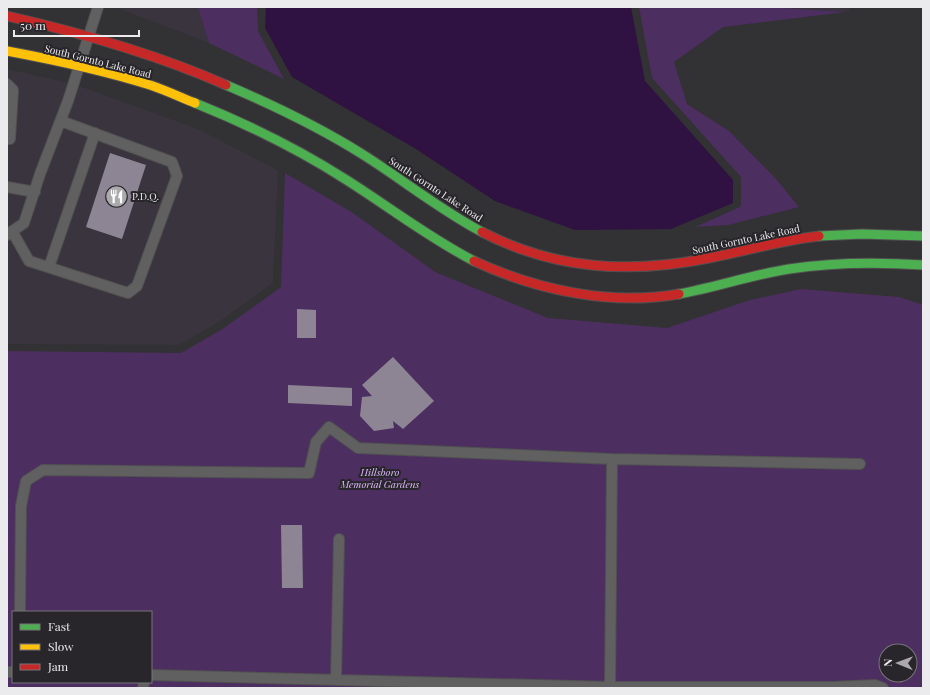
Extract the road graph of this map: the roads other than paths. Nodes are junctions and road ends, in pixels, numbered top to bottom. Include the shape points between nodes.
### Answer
1 (98, 7) edge
2 (7, 16) edge
3 (88, 36) junction
4 (7, 51) edge
5 (79, 66) junction
6 (7, 84) edge
7 (61, 121) junction
8 (95, 134) junction
9 (7, 139) edge
10 (7, 187) edge
11 (35, 192) junction
12 (10, 233) edge
13 (923, 236) edge
14 (923, 266) edge
15 (49, 267) junction
16 (612, 459) junction
17 (860, 464) dead end
18 (339, 539) dead end
19 (20, 611) edge
20 (152, 675) edge
21 (336, 680) junction
22 (463, 686) edge
23 (610, 688) edge
24 (883, 688) edge

1 - 3 lane
2 - 3 street, South Gornto Lake Road
3 - 5 lane
3 - 13 street, South Gornto Lake Road via 149,54 196,72 292,115 365,156 463,222 496,239 549,258 582,265 640,268 695,262 804,238 843,234
4 - 5 street, South Gornto Lake Road
5 - 7 lane
5 - 14 street, South Gornto Lake Road via 152,86 254,129 337,174 442,243 470,258 517,278 559,289 608,296 654,296 698,290 805,267 847,263
6 - 9 lane via 13,90 10,139
7 - 8 lane
7 - 11 lane
8 - 15 lane
8 - 15 lane via 172,162 177,176 137,286 128,293
10 - 11 lane
11 - 12 lane via 24,223
12 - 15 lane via 29,261
16 - 17 lane
16 - 19 lane via 358,448 329,427 316,442 309,473 43,470 26,481 21,506
16 - 23 lane
18 - 21 lane
20 - 21 lane
21 - 22 lane
22 - 23 lane
23 - 24 lane via 875,685

